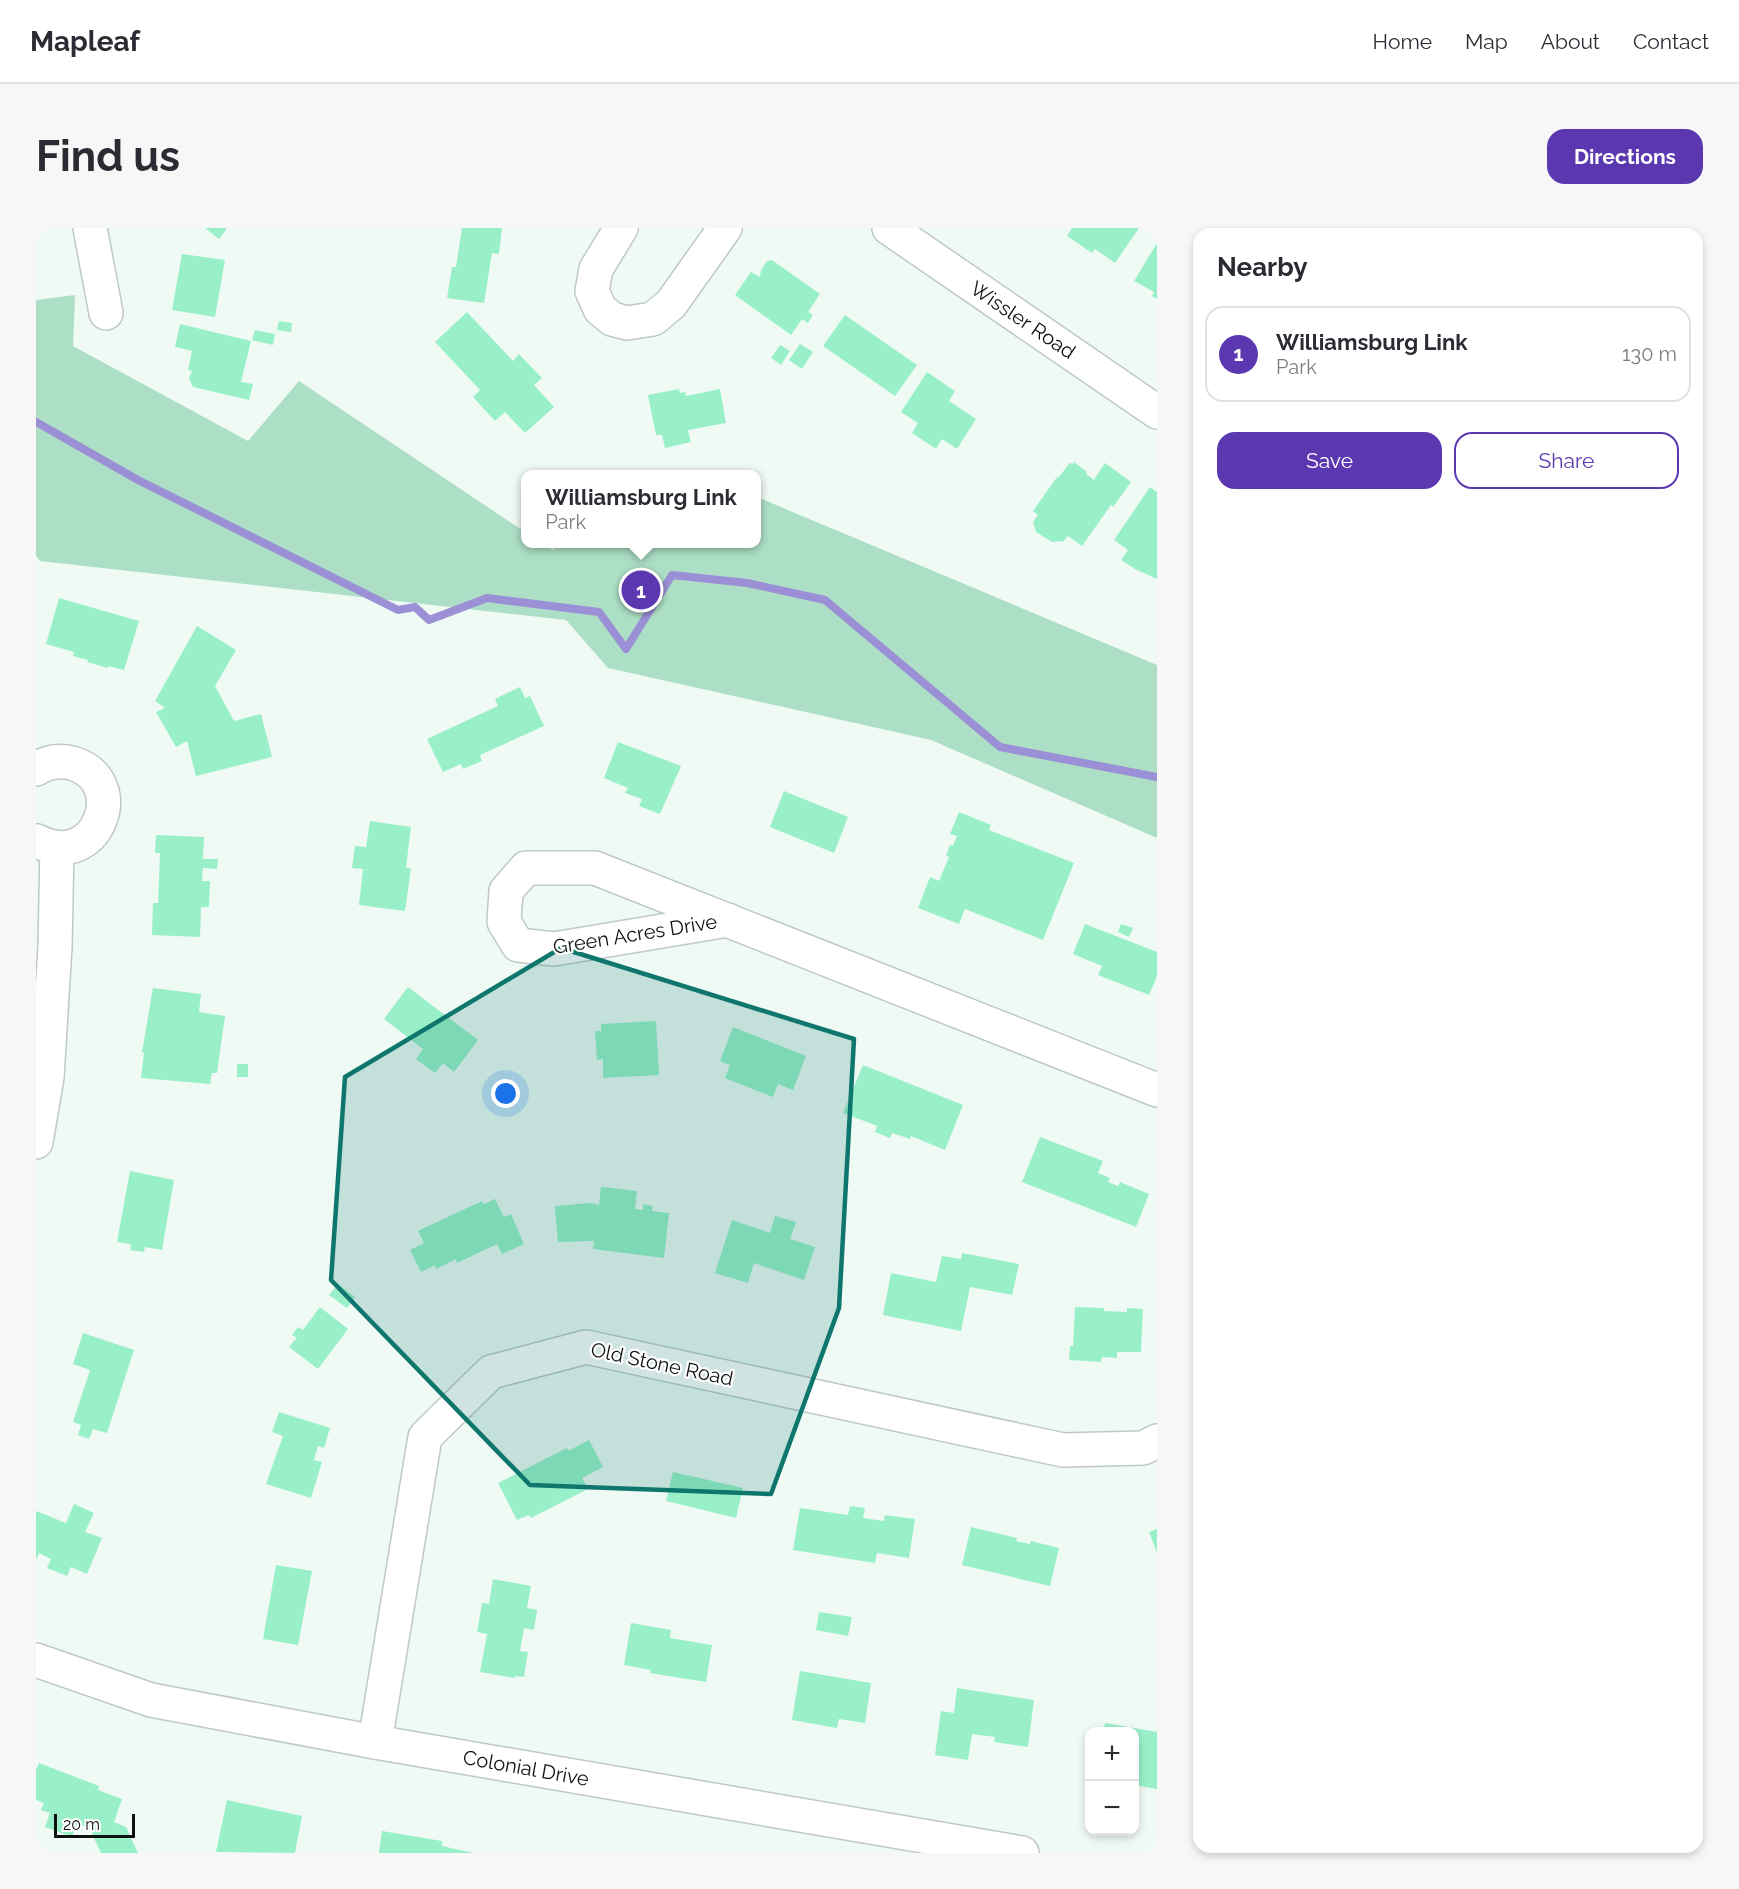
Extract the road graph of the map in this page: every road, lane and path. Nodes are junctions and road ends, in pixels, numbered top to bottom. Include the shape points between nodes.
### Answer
1 (90, 228) edge
2 (621, 228) edge
3 (724, 228) edge
4 (889, 228) edge
5 (106, 313) dead end
6 (1157, 412) edge
7 (36, 769) edge
8 (46, 844) edge
9 (728, 920) junction
10 (1157, 1090) edge
11 (36, 1142) edge
12 (1157, 1441) edge
13 (36, 1660) edge
14 (375, 1742) junction
15 (1022, 1853) edge

1 - 5 street
2 - 3 street via 596,269 592,291 600,309 627,324 652,319 671,304
4 - 6 street, Wissler Road
7 - 8 street via 53,762 80,765 96,780 104,807 97,829 87,840 72,847
8 - 11 street via 55,947 46,1077
9 - 9 street, Green Acres Drive via 595,868 526,868 506,891 504,922 518,945 554,949
9 - 10 street, Green Acres Drive
12 - 14 street, Old Stone Road via 1143,1448 1063,1450 586,1347 491,1372 425,1437
13 - 14 street, Colonial Drive via 151,1700
14 - 15 street, Colonial Drive

